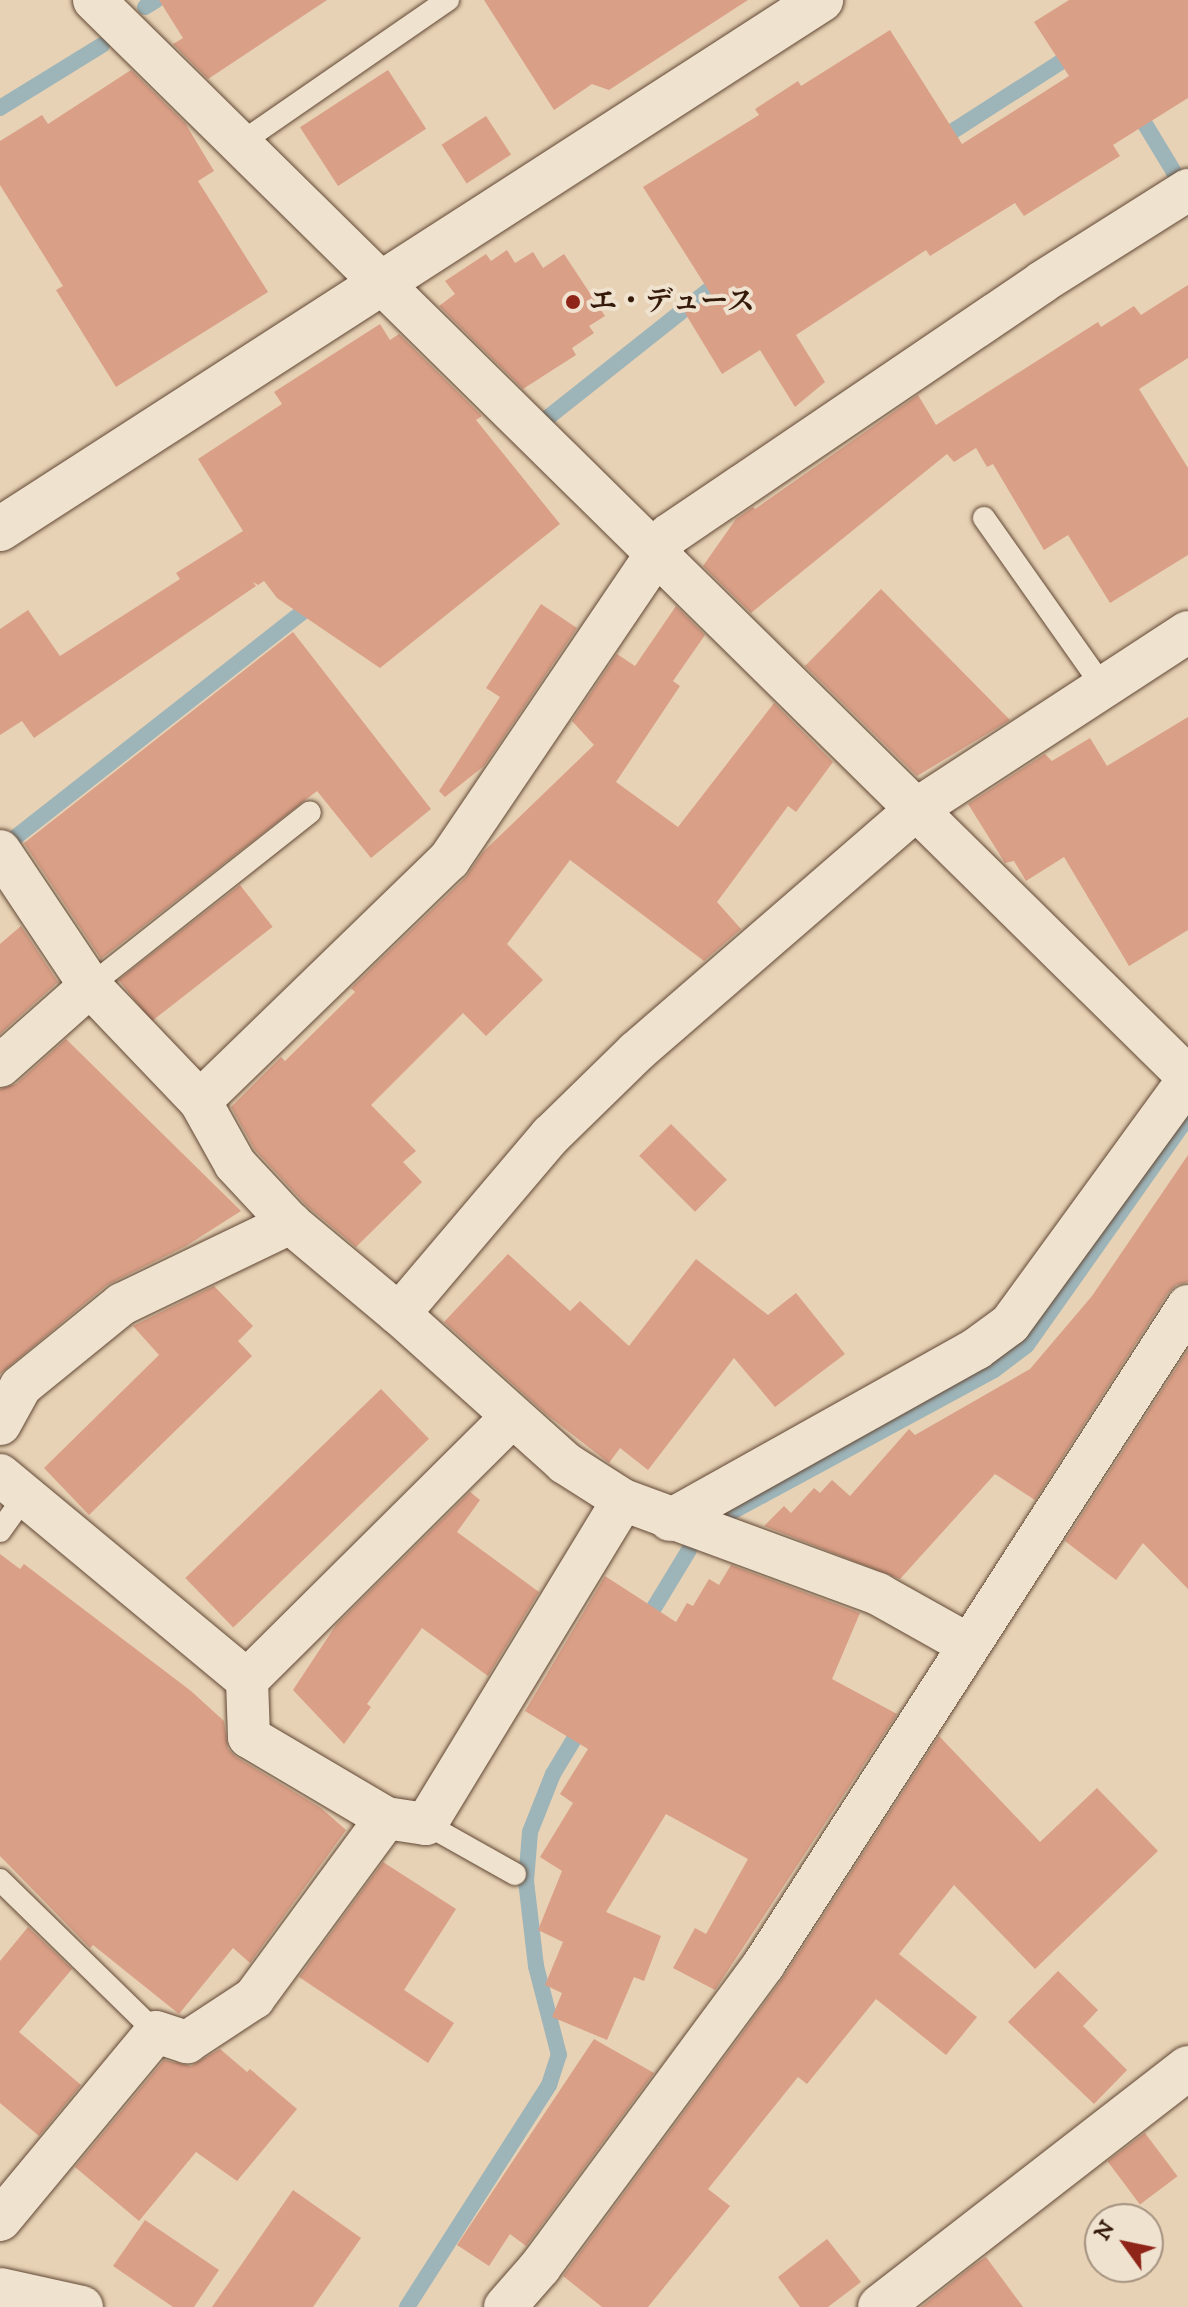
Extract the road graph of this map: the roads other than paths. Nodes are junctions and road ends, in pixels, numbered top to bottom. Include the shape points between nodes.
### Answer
1 (94, 0) edge
2 (448, 0) edge
3 (821, 0) edge
4 (239, 144) junction
5 (1188, 190) edge
6 (379, 284) junction
7 (984, 518) dead end
8 (0, 529) edge
9 (656, 553) junction
10 (1188, 632) edge
11 (1103, 687) junction
12 (918, 808) junction
13 (310, 812) dead end
14 (0, 851) edge
15 (90, 986) junction
16 (0, 1066) edge
17 (1188, 1078) edge
18 (200, 1101) junction
19 (290, 1223) junction
20 (1188, 1306) edge
21 (399, 1314) junction
22 (10, 1378) edge
23 (512, 1417) junction
24 (0, 1424) edge
25 (13, 1486) edge
26 (623, 1500) junction
27 (670, 1520) junction
28 (0, 1531) edge
29 (969, 1645) junction
30 (247, 1680) junction
31 (406, 1821) junction
32 (515, 1874) dead end
33 (0, 1880) edge
34 (156, 2032) junction
35 (1188, 2068) edge
36 (0, 2220) edge
37 (0, 2289) edge
38 (82, 2307) edge
39 (505, 2307) edge
40 (880, 2307) edge

1 - 4 street
2 - 4 lane
3 - 6 street
4 - 6 street
5 - 9 street via 1042,282 682,526
6 - 8 street
6 - 9 street
7 - 11 lane
9 - 12 street
9 - 18 street via 449,860
10 - 11 street
11 - 12 street
12 - 17 street
12 - 21 street via 604,1083 551,1135
13 - 15 lane
14 - 15 street
15 - 16 street
15 - 18 street
17 - 27 street via 1010,1324 976,1349
18 - 19 street via 235,1164
19 - 21 street
19 - 22 street via 122,1304
20 - 29 street
21 - 23 street
22 - 24 street
23 - 26 street via 565,1463
23 - 30 street
25 - 28 lane
25 - 30 street
26 - 27 street
26 - 31 street
27 - 29 street via 878,1594
29 - 39 street via 764,1964
30 - 31 street via 249,1737
31 - 32 lane
31 - 34 street via 254,1998 187,2042
33 - 34 lane
34 - 36 street
35 - 40 street
37 - 38 street

